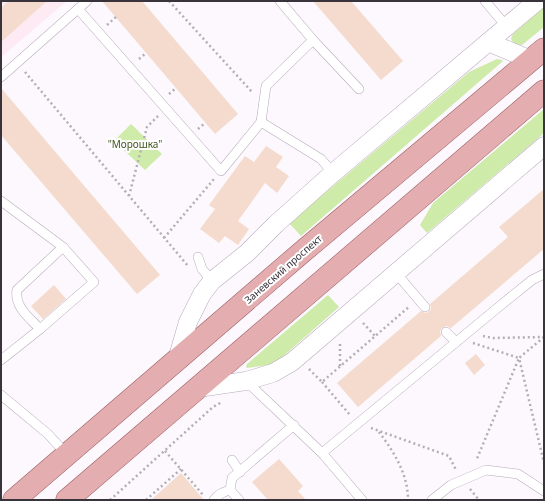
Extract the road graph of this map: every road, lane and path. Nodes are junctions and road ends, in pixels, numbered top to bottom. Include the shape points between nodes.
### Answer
1 (87, 1) edge
2 (169, 1) edge
3 (280, 1) edge
4 (485, 1) edge
5 (537, 1) edge
6 (78, 9) junction
7 (507, 27) junction
8 (313, 40) junction
9 (488, 42) junction
10 (538, 55) edge
11 (17, 63) junction
12 (1, 77) edge
13 (360, 90) dead end
14 (544, 91) edge
15 (264, 104) junction
16 (166, 109) junction
17 (261, 122) junction
18 (544, 146) edge
19 (221, 171) junction
20 (333, 173) junction
21 (129, 196) junction
22 (1, 201) edge
23 (164, 238) junction
24 (63, 247) junction
25 (198, 257) dead end
26 (191, 270) dead end
27 (396, 273) junction
28 (544, 274) edge
29 (212, 281) junction
30 (418, 299) junction
31 (426, 307) dead end
32 (40, 329) junction
33 (446, 332) dead end
34 (544, 337) edge
35 (461, 338) junction
36 (340, 340) dead end
37 (519, 358) junction
38 (1, 360) edge
39 (177, 360) junction
40 (305, 364) dead end
41 (340, 366) junction
42 (246, 381) junction
43 (322, 382) junction
44 (198, 388) junction
45 (1, 394) edge
46 (227, 399) dead end
47 (358, 424) junction
48 (294, 426) junction
49 (378, 431) junction
50 (165, 451) junction
51 (322, 453) junction
52 (66, 454) junction
53 (232, 460) dead end
54 (544, 463) edge
55 (181, 469) junction
56 (240, 472) junction
57 (466, 478) junction
58 (230, 490) junction
59 (544, 491) edge
60 (19, 496) edge
61 (67, 500) edge
62 (110, 500) edge
63 (146, 500) edge
64 (207, 500) edge
65 (214, 500) edge
66 (239, 500) edge
67 (362, 500) edge
68 (408, 500) edge
69 (432, 500) edge

1 - 6 lane
2 - 15 path
3 - 8 lane
4 - 7 lane
5 - 7 street
6 - 11 lane
6 - 16 lane
7 - 9 street
8 - 13 lane
8 - 15 lane via 266,86
9 - 10 street
9 - 20 street
10 - 39 main road, Заневский проспект
11 - 12 lane
11 - 21 path
14 - 44 main road
15 - 17 lane
16 - 19 lane
16 - 21 path via 147,127
17 - 19 lane
17 - 20 lane via 321,159
18 - 27 street
19 - 23 path
20 - 29 street via 247,253
21 - 23 path
22 - 24 lane
23 - 26 path
24 - 32 lane via 17,290 18,304
24 - 32 lane via 94,282
25 - 29 lane via 202,269
27 - 30 lane
27 - 42 street via 292,362 273,373
28 - 35 lane via 532,280
29 - 39 street via 202,294 188,322
30 - 31 lane
30 - 41 path
32 - 38 lane
33 - 35 lane
34 - 35 path
34 - 37 path
35 - 37 path
35 - 47 lane
36 - 41 path
37 - 54 path
37 - 57 path
39 - 52 main road, Заневский проспект
40 - 43 path
41 - 43 path
42 - 44 street
42 - 48 lane
43 - 47 path
44 - 61 main road
45 - 52 lane via 48,434
46 - 50 path via 213,407
47 - 49 path
47 - 51 lane
48 - 51 lane
48 - 56 lane
49 - 57 path via 449,456
49 - 68 path via 392,450 402,472
50 - 55 path
50 - 62 path
51 - 67 lane
52 - 60 main road, Заневский проспект
53 - 56 lane
55 - 63 path
55 - 64 path
56 - 58 lane via 232,478
57 - 59 lane via 486,470 518,474
57 - 69 lane
58 - 65 lane via 216,496
58 - 66 lane

